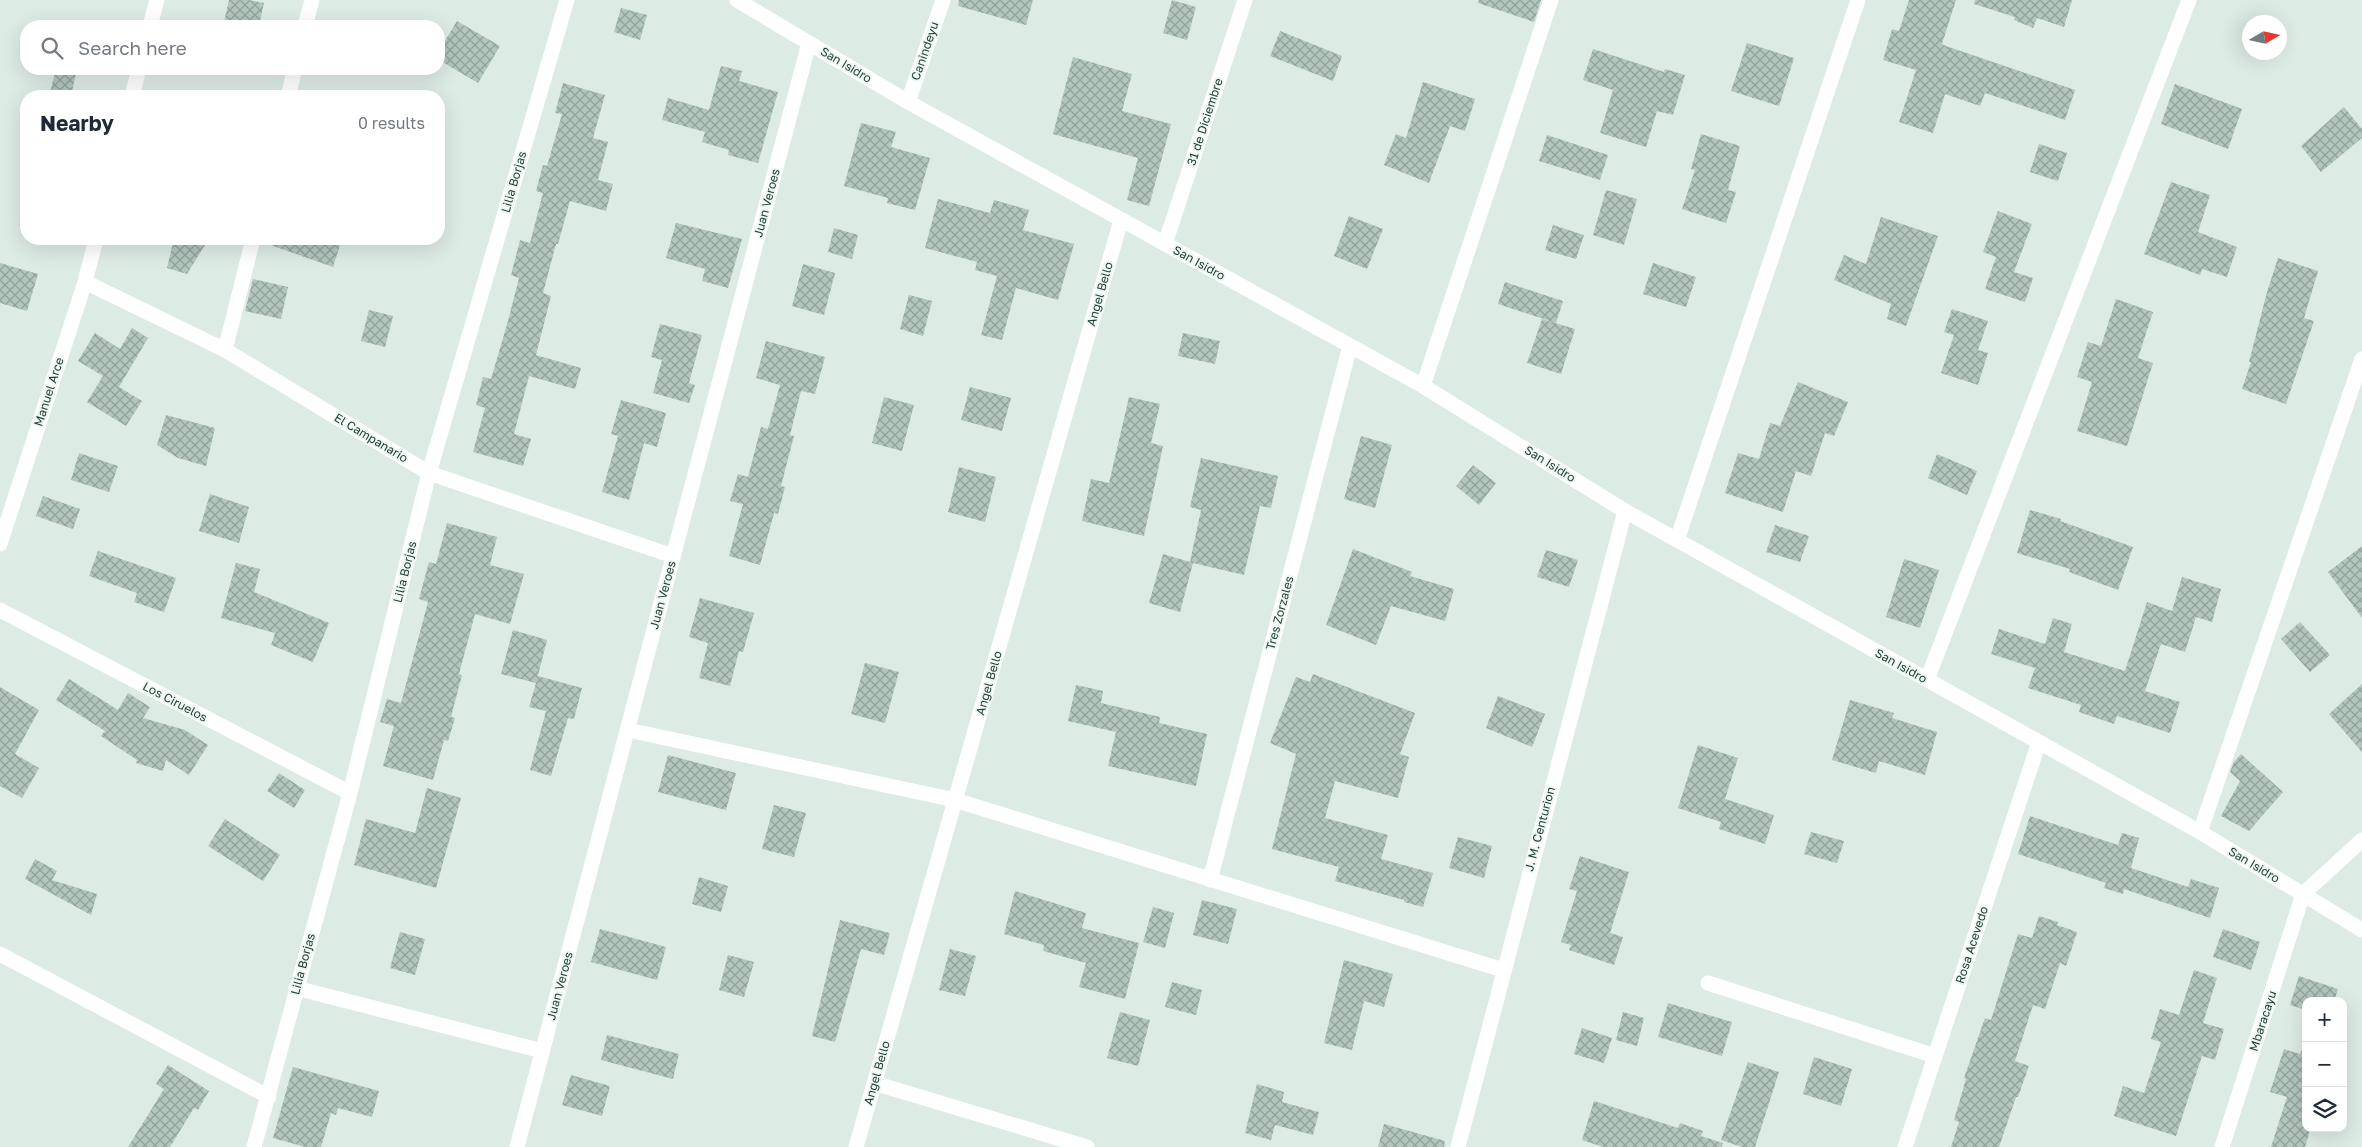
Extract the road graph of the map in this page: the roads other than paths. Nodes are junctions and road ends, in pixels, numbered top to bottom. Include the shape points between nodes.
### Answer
1 (157, 0) edge
2 (312, 0) edge
3 (567, 0) edge
4 (737, 0) edge
5 (943, 0) edge
6 (1246, 0) edge
7 (1552, 0) edge
8 (1858, 0) edge
9 (2189, 0) edge
10 (152, 20) edge
11 (307, 20) edge
12 (809, 43) junction
13 (137, 75) edge
14 (293, 75) edge
15 (134, 90) edge
16 (290, 90) edge
17 (908, 102) junction
18 (1121, 220) junction
19 (1165, 244) junction
20 (94, 245) edge
21 (251, 245) edge
22 (85, 282) junction
23 (1350, 346) junction
24 (225, 350) junction
25 (2362, 359) edge
26 (1423, 386) junction
27 (429, 473) junction
28 (1625, 511) junction
29 (1677, 540) junction
30 (0, 544) edge
31 (673, 556) junction
32 (0, 610) edge
33 (1927, 680) junction
34 (628, 730) junction
35 (2039, 742) junction
36 (350, 793) junction
37 (955, 800) junction
38 (2200, 832) junction
39 (2362, 840) edge
40 (1210, 880) junction
41 (2303, 894) junction
42 (2362, 930) edge
43 (0, 954) edge
44 (1503, 970) junction
45 (1708, 983) dead end
46 (296, 988) junction
47 (542, 1051) junction
48 (1935, 1056) junction
49 (874, 1083) junction
50 (269, 1096) junction
51 (254, 1147) edge
52 (517, 1147) edge
53 (856, 1147) edge
54 (1087, 1147) edge
55 (1458, 1147) edge
56 (1905, 1147) edge
57 (2222, 1147) edge

1 - 10 street
2 - 11 street
3 - 27 street, Lilia Borjas
4 - 12 street, San Isidro
5 - 17 street, Canindeyu
6 - 19 street, 31 de Diciembre
7 - 26 street
8 - 29 street
9 - 33 street
12 - 17 street, San Isidro
12 - 31 street, Juan Veroes
13 - 15 street
14 - 16 street
17 - 18 street, San Isidro
18 - 19 street, San Isidro
18 - 37 street, Angel Bello
19 - 23 street, San Isidro
20 - 22 street, Manuel Arce
21 - 24 street
22 - 24 street, El Campanario
22 - 30 street, Manuel Arce
23 - 26 street, San Isidro
23 - 40 street, Tres Zorzales
24 - 27 street, El Campanario
25 - 38 street
26 - 28 street, San Isidro
27 - 31 street, El Campanario
27 - 36 street, Lilia Borjas
28 - 29 street, San Isidro
28 - 44 street, J. M. Centurion
29 - 33 street, San Isidro
31 - 34 street, Juan Veroes
32 - 36 street, Los Ciruelos
33 - 35 street, San Isidro
34 - 37 street
34 - 47 street, Juan Veroes
35 - 38 street, San Isidro
35 - 48 street, Rosa Acevedo
36 - 46 street, Lilia Borjas
37 - 40 street
37 - 49 street, Angel Bello
38 - 41 street, San Isidro
39 - 41 street
40 - 44 street
41 - 42 street, San Isidro
41 - 57 street, Mbaracayu
43 - 50 street
44 - 55 street, J. M. Centurion
45 - 48 street
46 - 47 street
46 - 50 street, Lilia Borjas
47 - 52 street, Juan Veroes
48 - 56 street, Rosa Acevedo
49 - 53 street, Angel Bello
49 - 54 street
50 - 51 street, Lilia Borjas

